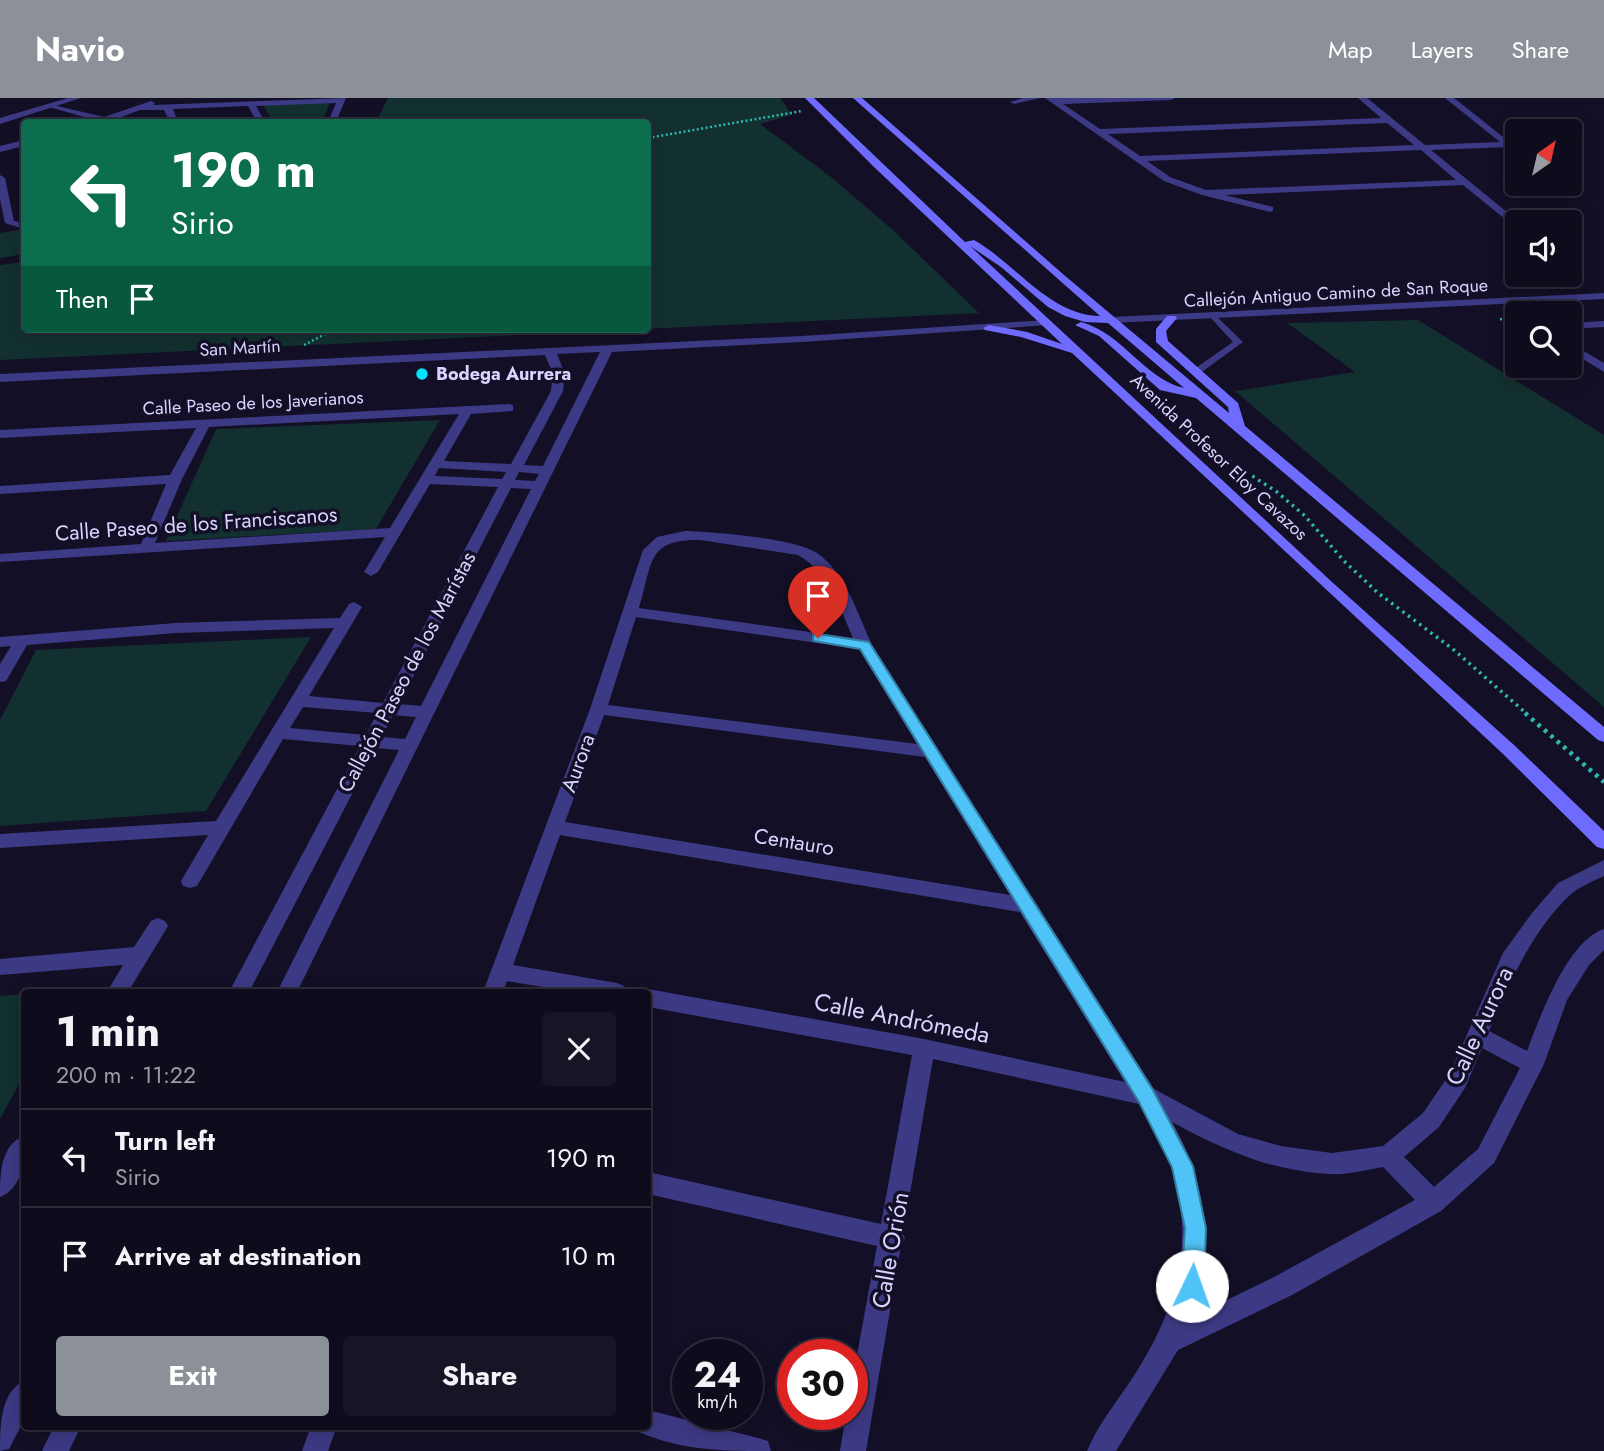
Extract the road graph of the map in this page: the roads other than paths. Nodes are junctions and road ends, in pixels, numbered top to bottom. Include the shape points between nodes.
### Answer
1 (44, 98) edge
2 (60, 98) edge
3 (161, 98) edge
4 (809, 98) edge
5 (857, 98) edge
6 (1036, 98) edge
7 (1171, 98) edge
8 (1362, 98) edge
9 (1452, 98) edge
10 (342, 99) edge
11 (1052, 100) edge
12 (78, 101) edge
13 (33, 102) junction
14 (1014, 102) dead end
15 (250, 103) junction
16 (167, 106) junction
17 (53, 107) junction
18 (97, 107) dead end
19 (142, 108) junction
20 (0, 110) edge
21 (123, 114) junction
22 (95, 119) edge
23 (108, 119) edge
24 (173, 119) edge
25 (259, 119) edge
26 (333, 119) edge
27 (1389, 120) junction
28 (0, 121) edge
29 (1099, 132) junction
30 (21, 144) edge
31 (1423, 148) junction
32 (0, 149) edge
33 (1139, 159) junction
34 (0, 178) edge
35 (1465, 181) junction
36 (1205, 193) junction
37 (1270, 209) dead end
38 (1505, 214) edge
39 (21, 226) edge
40 (950, 233) junction
41 (1067, 285) junction
42 (1035, 293) junction
43 (1604, 296) edge
44 (1065, 314) junction
45 (1214, 317) junction
46 (1171, 318) junction
47 (1111, 320) junction
48 (1046, 323) junction
49 (1604, 324) edge
50 (1582, 325) edge
51 (989, 328) junction
52 (608, 348) junction
53 (549, 350) junction
54 (1582, 354) edge
55 (1082, 355) junction
56 (1604, 368) edge
57 (1196, 372) junction
58 (0, 378) edge
59 (1202, 396) junction
60 (468, 408) junction
61 (509, 408) dead end
62 (204, 424) junction
63 (1240, 428) junction
64 (0, 434) edge
65 (435, 464) junction
66 (515, 468) junction
67 (543, 477) junction
68 (175, 479) junction
69 (425, 480) junction
70 (507, 483) junction
71 (0, 490) edge
72 (395, 532) junction
73 (146, 550) junction
74 (0, 558) edge
75 (371, 572) dead end
76 (354, 607) dead end
77 (628, 611) junction
78 (344, 624) junction
79 (22, 640) junction
80 (0, 642) edge
81 (864, 645) junction
82 (0, 677) edge
83 (297, 701) junction
84 (387, 709) junction
85 (598, 709) junction
86 (427, 712) junction
87 (277, 733) junction
88 (1604, 736) edge
89 (371, 740) junction
90 (410, 745) junction
91 (931, 752) junction
92 (554, 827) junction
93 (220, 828) junction
94 (0, 841) edge
95 (1604, 842) edge
96 (1604, 867) edge
97 (190, 881) dead end
98 (1026, 905) junction
99 (158, 926) dead end
100 (1604, 937) edge
101 (140, 955) junction
102 (0, 967) edge
103 (500, 971) junction
104 (119, 989) edge
105 (241, 989) edge
106 (288, 989) edge
107 (493, 989) edge
108 (600, 989) edge
109 (651, 999) edge
110 (1479, 1036) junction
111 (924, 1048) junction
112 (1533, 1064) junction
113 (1146, 1096) junction
114 (21, 1151) edge
115 (1388, 1156) junction
116 (651, 1184) edge
117 (0, 1186) edge
118 (1433, 1203) junction
119 (892, 1238) junction
120 (1172, 1340) junction
121 (21, 1400) edge
122 (651, 1424) edge
123 (66, 1430) edge
124 (322, 1430) edge
125 (0, 1440) edge
126 (55, 1451) edge
127 (314, 1451) edge
128 (758, 1451) edge
129 (853, 1451) edge
130 (1100, 1451) edge

1 - 13 street
2 - 12 street
3 - 19 street
4 - 40 main road, Avenida Profesor Eloy Cavazos
5 - 41 main road, Avenida Profesor Eloy Cavazos
6 - 14 street
7 - 11 street
8 - 27 street
9 - 31 street via 1508,144
10 - 15 street
10 - 26 street
11 - 29 street
12 - 17 street
13 - 17 street
13 - 20 street
15 - 16 street
15 - 25 street
16 - 19 street
16 - 24 street
17 - 22 street
17 - 28 street
18 - 21 street
19 - 21 street
21 - 23 street
27 - 29 street
27 - 31 street
29 - 33 street
30 - 32 street
31 - 33 street
31 - 35 street
33 - 36 street via 1167,179
34 - 39 street via 10,223
35 - 36 street
35 - 38 street
36 - 37 street
40 - 42 main road via 984,248
40 - 48 main road, Avenida Profesor Eloy Cavazos
41 - 42 main road via 1063,295
41 - 44 main road via 1073,295
41 - 47 main road, Avenida Profesor Eloy Cavazos
42 - 44 main road
43 - 45 street, Callejón Antiguo Camino de San Roque
44 - 47 main road via 1098,322
44 - 48 main road
45 - 46 street, Callejón Antiguo Camino de San Roque
45 - 57 lane via 1238,342
46 - 47 street, Callejón Antiguo Camino de San Roque
46 - 57 main road via 1160,331 1162,342
47 - 59 main road, Avenida Profesor Eloy Cavazos
48 - 51 street
48 - 55 main road, Avenida Profesor Eloy Cavazos
48 - 59 main road via 1078,325 1102,334 1164,387
49 - 50 street
51 - 52 street
51 - 55 main road via 1023,334
52 - 53 street, San Martín
52 - 67 street, Callejón Paseo de los Marístas
53 - 58 street, San Martín
53 - 66 street, Callejón Paseo de los Marístas via 559,382 541,425
54 - 56 street
55 - 95 main road, Avenida Profesor Eloy Cavazos
57 - 63 main road via 1234,406
59 - 63 main road, Avenida Profesor Eloy Cavazos
60 - 61 street, Calle Paseo de los Javerianos
60 - 62 street, Calle Paseo de los Javerianos
60 - 65 street
62 - 64 street, Calle Paseo de los Javerianos
62 - 68 street
63 - 88 main road, Avenida Profesor Eloy Cavazos
65 - 66 street
65 - 69 street
66 - 67 street
66 - 70 street, Callejón Paseo de los Marístas
67 - 70 street
67 - 86 street, Callejón Paseo de los Marístas
68 - 71 street
68 - 73 street
69 - 70 street
69 - 72 street
70 - 84 street, Callejón Paseo de los Marístas
72 - 73 street, Calle Paseo de los Franciscanos
72 - 75 street
73 - 74 street, Calle Paseo de los Franciscanos
76 - 78 street
77 - 81 street
77 - 81 street, Aurora via 650,550 664,539 688,535 802,551 823,564
77 - 85 street, Aurora
78 - 79 street via 176,628
78 - 83 street
79 - 80 street
79 - 82 street
81 - 91 street
83 - 84 street
83 - 87 street
84 - 86 street
84 - 89 street, Callejón Paseo de los Marístas
85 - 91 street
85 - 92 street, Aurora
86 - 90 street, Callejón Paseo de los Marístas
87 - 89 street
87 - 93 street
89 - 90 street
89 - 105 street, Callejón Paseo de los Marístas
90 - 106 street, Callejón Paseo de los Marístas
91 - 98 street
92 - 98 street, Centauro
92 - 103 street, Aurora
93 - 94 street
93 - 97 street
96 - 110 street, Calle Aurora via 1565,888 1539,918 1510,959
98 - 113 street
99 - 101 street
100 - 112 street via 1582,959 1558,997
101 - 102 street
101 - 104 street
103 - 107 street, Aurora
103 - 108 street
109 - 111 street, Calle Andrómeda
110 - 112 street
110 - 115 street, Calle Aurora via 1431,1119
111 - 113 street, Calle Andrómeda
111 - 119 street, Calle Orión
112 - 118 street via 1486,1156
113 - 115 street via 1233,1143 1281,1157 1332,1164
113 - 120 street via 1182,1166 1195,1228 1192,1286
114 - 117 street
115 - 118 street
116 - 119 street
118 - 120 street via 1283,1286
119 - 129 street, Calle Orión
120 - 130 street
121 - 125 street
122 - 128 street
123 - 126 street
124 - 127 street

